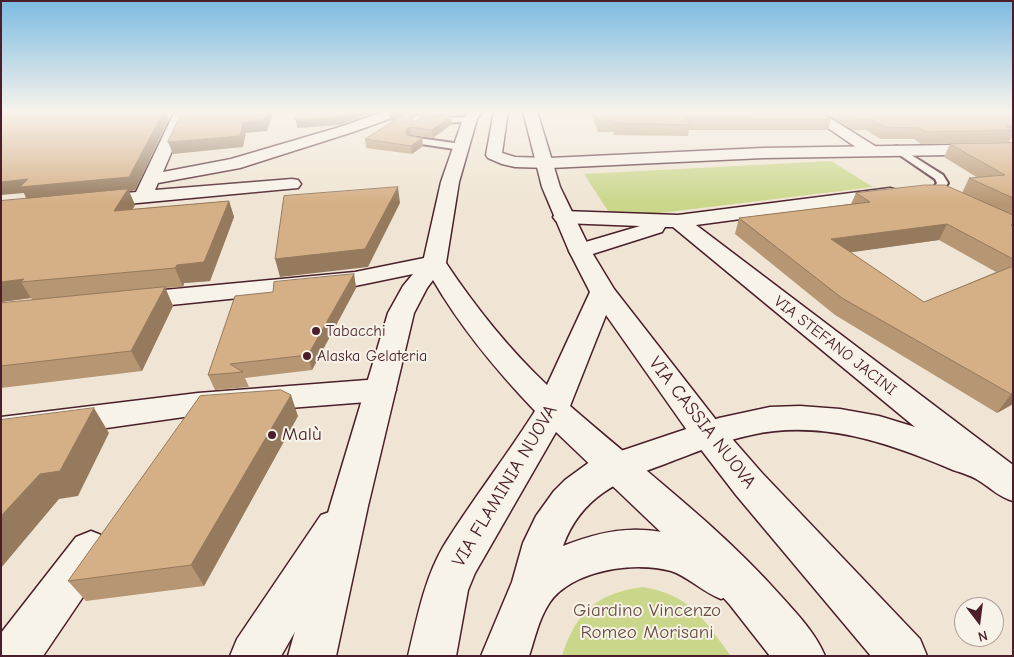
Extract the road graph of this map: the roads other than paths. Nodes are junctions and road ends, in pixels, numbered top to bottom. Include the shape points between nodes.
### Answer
1 (166, 142) edge
2 (295, 142) edge
3 (423, 142) edge
4 (463, 142) edge
5 (496, 142) edge
6 (538, 142) edge
7 (858, 142) edge
8 (461, 147) junction
9 (869, 149) junction
10 (897, 149) junction
11 (1013, 149) edge
12 (544, 162) junction
13 (151, 179) junction
14 (292, 184) dead end
15 (924, 192) junction
16 (142, 197) junction
17 (958, 202) edge
18 (75, 203) edge
19 (563, 217) junction
20 (678, 221) junction
21 (580, 252) junction
22 (434, 263) junction
23 (602, 292) junction
24 (109, 304) edge
25 (380, 390) junction
26 (198, 404) junction
27 (552, 408) junction
28 (1, 430) edge
29 (708, 434) junction
30 (169, 443) edge
31 (615, 467) junction
32 (1002, 478) edge
33 (349, 506) junction
34 (112, 522) edge
35 (533, 589) junction
36 (750, 594) junction
37 (14, 656) edge
38 (254, 656) edge
39 (312, 656) edge
40 (432, 656) edge
41 (505, 656) edge
42 (801, 656) edge
43 (903, 656) edge

1 - 13 main road
2 - 13 main road via 234,164
3 - 8 lane
4 - 8 main road
5 - 12 main road via 494,155 498,159
6 - 12 main road, VIA CASSIA NUOVA
7 - 9 main road
8 - 22 main road via 450,182
9 - 10 main road
9 - 12 main road
10 - 11 main road
10 - 15 lane via 943,183
12 - 19 main road, VIA CASSIA NUOVA
13 - 16 main road
14 - 16 main road
15 - 17 main road
15 - 20 main road
16 - 18 main road
19 - 20 main road
19 - 21 main road, VIA CASSIA NUOVA
20 - 21 main road
20 - 32 main road, VIA STEFANO JACINI
21 - 23 main road, VIA CASSIA NUOVA
22 - 24 main road via 355,279
22 - 25 main road via 415,286 401,313
22 - 27 main road via 474,322
23 - 27 main road, VIA FLAMINIA NUOVA
23 - 29 main road, VIA CASSIA NUOVA
25 - 26 main road
25 - 33 main road
26 - 28 main road
26 - 30 main road
27 - 31 main road
27 - 40 main road, VIA FLAMINIA NUOVA via 527,454 458,562 446,590
29 - 31 main road
29 - 32 main road, VIA STEFANO JACINI via 771,419 843,422 897,434
29 - 43 main road, VIA CASSIA NUOVA
31 - 35 main road via 591,480 560,513 537,559
31 - 36 main road via 688,530
33 - 38 main road
33 - 39 main road
34 - 37 main road
35 - 36 main road via 543,579 580,559 616,549 640,547 686,557
35 - 41 main road
36 - 42 main road

